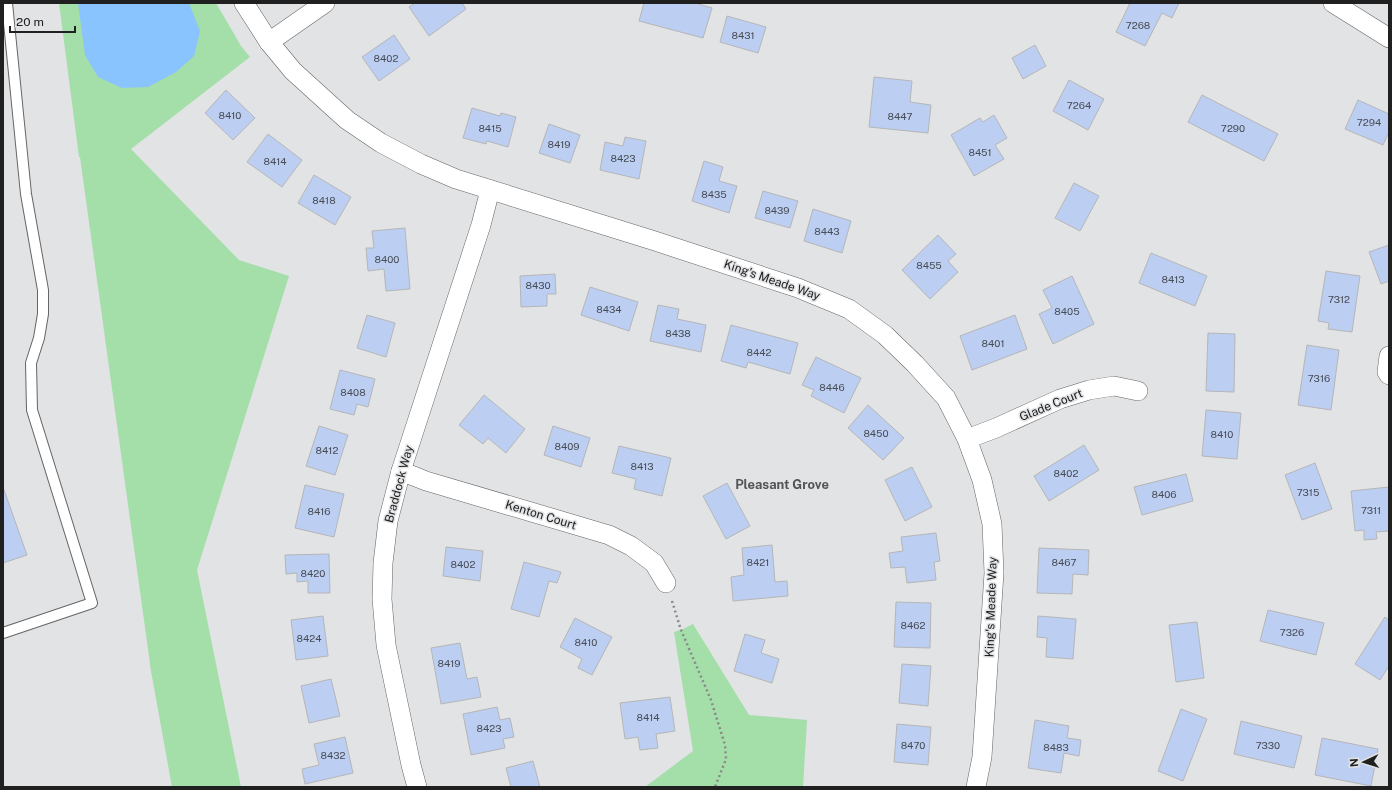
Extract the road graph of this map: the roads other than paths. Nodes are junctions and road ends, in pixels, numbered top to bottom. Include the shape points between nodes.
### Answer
1 (7, 3) edge
2 (244, 3) edge
3 (325, 3) edge
4 (1333, 3) edge
5 (1389, 38) edge
6 (270, 42) junction
7 (490, 190) junction
8 (1389, 356) edge
9 (1389, 375) edge
10 (1138, 391) dead end
11 (967, 439) junction
12 (400, 471) junction
13 (666, 583) road end
14 (3, 633) edge
15 (417, 787) edge
16 (976, 787) edge

1 - 14 lane via 26,194 43,290 44,314 30,363 32,410 92,603
2 - 6 street, King's Meade Way
3 - 6 street
4 - 5 street
6 - 7 street, King's Meade Way via 293,71 347,120 381,143 421,164
7 - 11 street, King's Meade Way via 790,285 849,309 885,335 946,398
7 - 12 street, Braddock Way via 481,225
8 - 9 street
10 - 11 street, Glade Court via 1114,386 1089,390 1060,399
11 - 16 street, King's Meade Way via 982,480 992,524 994,573 982,757
12 - 13 street, Kenton Court via 609,535 631,546 654,563
12 - 15 street, Braddock Way via 387,528 382,599 386,646

